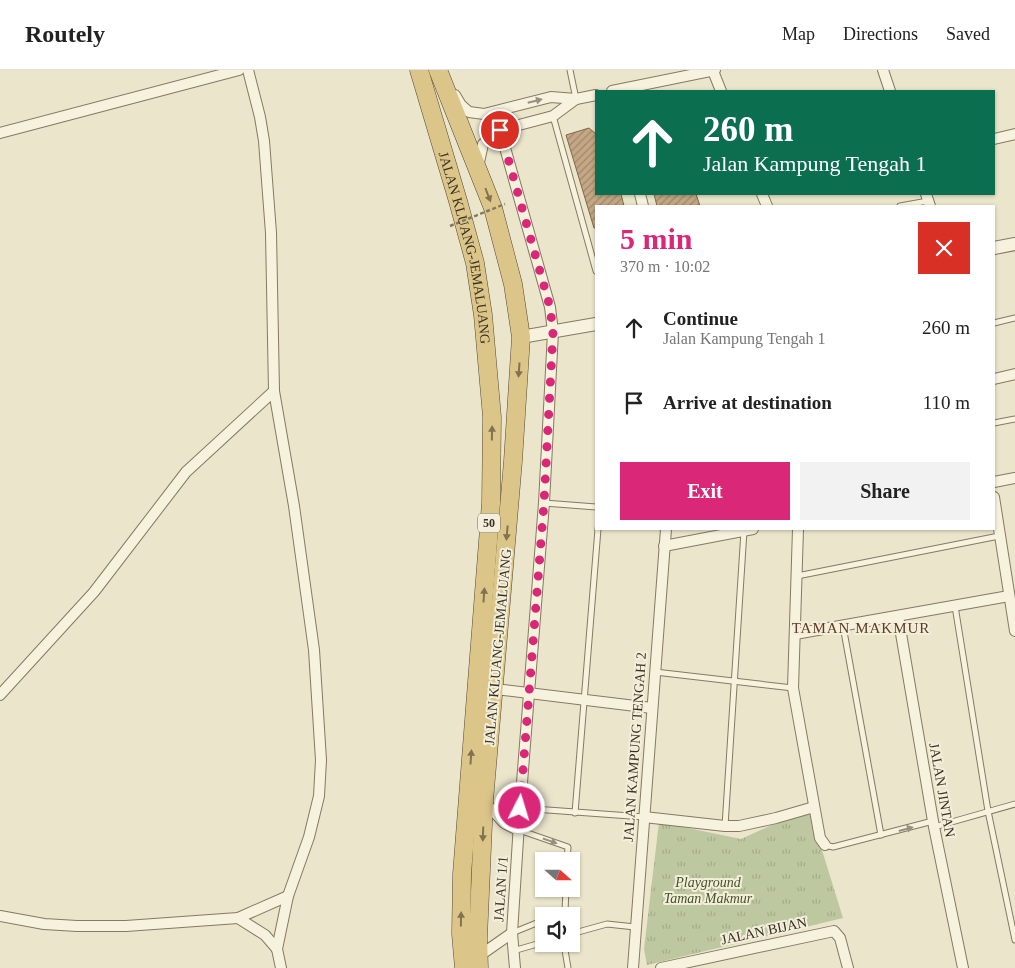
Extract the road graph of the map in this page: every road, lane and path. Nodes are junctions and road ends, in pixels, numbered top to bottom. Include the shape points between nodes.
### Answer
1 (240, 70) edge
2 (248, 70) edge
3 (419, 70) edge
4 (439, 70) edge
5 (570, 70) edge
6 (714, 70) edge
7 (883, 70) edge
8 (617, 90) edge
9 (721, 90) edge
10 (890, 90) edge
11 (595, 94) edge
12 (576, 99) junction
13 (553, 116) junction
14 (500, 130) junction
15 (0, 133) edge
16 (1015, 134) edge
17 (995, 139) edge
18 (477, 168) junction
19 (928, 200) edge
20 (505, 204) dead end
21 (905, 205) edge
22 (450, 226) dead end
23 (1015, 244) edge
24 (995, 248) edge
25 (595, 267) edge
26 (1015, 318) edge
27 (995, 323) edge
28 (595, 324) edge
29 (553, 332) junction
30 (521, 337) junction
31 (1015, 374) edge
32 (995, 379) edge
33 (274, 391) junction
34 (1015, 419) edge
35 (995, 423) edge
36 (1015, 478) edge
37 (995, 482) edge
38 (544, 503) junction
39 (995, 505) edge
40 (595, 507) edge
41 (598, 530) edge
42 (666, 530) edge
43 (749, 530) edge
44 (798, 530) edge
45 (999, 536) junction
46 (664, 546) junction
47 (797, 576) junction
48 (1009, 596) junction
49 (955, 606) junction
50 (898, 616) junction
51 (843, 626) junction
52 (1015, 630) edge
53 (795, 634) junction
54 (655, 672) junction
55 (735, 682) junction
56 (794, 688) junction
57 (494, 689) junction
58 (530, 693) junction
59 (0, 695) edge
60 (585, 700) junction
61 (652, 708) junction
62 (484, 801) junction
63 (1015, 804) edge
64 (520, 808) junction
65 (814, 808) junction
66 (988, 811) junction
67 (575, 813) junction
68 (644, 817) junction
69 (934, 824) junction
70 (725, 826) junction
71 (518, 830) junction
72 (881, 835) junction
73 (824, 845) joint
74 (568, 852) edge
75 (288, 896) junction
76 (0, 916) edge
77 (238, 918) junction
78 (535, 924) edge
79 (635, 927) junction
80 (580, 931) edge
81 (512, 933) junction
82 (1015, 940) edge
83 (535, 945) edge
84 (277, 949) junction
85 (512, 951) junction
86 (565, 952) edge
87 (479, 962) edge
88 (281, 968) edge
89 (464, 968) edge
90 (515, 968) edge
91 (568, 968) edge
92 (633, 968) edge
93 (661, 968) edge
94 (848, 968) edge
95 (963, 968) edge

1 - 15 street
2 - 33 street via 264,141 271,233
89 -> 3 highway, JALAN KLUANG-JEMALUANG / 50 via 462,874 491,504 492,417 475,263
4 -> 12 street via 469,112 484,114 551,97
4 - 18 highway, JALAN KLUANG-JEMALUANG / 50
5 - 12 lane
6 - 8 street
6 - 9 street
7 - 10 street
11 - 12 street
12 - 13 street
13 - 14 street
13 - 25 lane
14 - 18 street via 483,144
14 - 29 street, JALAN 1/1 via 550,307
16 - 17 street
18 -> 30 highway, JALAN KLUANG-JEMALUANG / 50 via 493,208 513,284
19 - 21 lane
20 - 22 path, bridge
23 - 24 street
26 - 27 lane
28 - 29 street
29 - 30 street
29 - 38 street, JALAN 1/1
30 -> 57 highway, JALAN KLUANG-JEMALUANG / 50
31 - 32 street
33 - 59 street via 186,472 94,592
33 - 75 street via 314,650 321,760 319,796 309,837
34 - 35 lane
36 - 37 street
38 - 40 lane
38 - 58 street, JALAN 1/1
39 - 45 street
41 - 60 lane
42 - 46 street, JALAN KAMPUNG TENGAH 2
43 - 46 street
43 - 55 lane
44 - 47 street
45 - 47 lane
45 - 48 street
46 - 54 street, JALAN KAMPUNG TENGAH 2
47 - 53 street
48 - 49 street
48 - 52 street
49 - 50 street
49 - 66 lane
50 - 51 street
50 - 69 street, JALAN JINTAN
51 - 53 street
51 - 72 lane
53 - 56 street
54 - 55 lane
54 - 61 street, JALAN KAMPUNG TENGAH 2
55 - 56 lane
55 - 70 lane
56 - 65 street
57 - 58 street
57 - 62 highway, JALAN KLUANG-JEMALUANG / 50
58 - 60 street
58 - 64 street, JALAN 1/1
60 - 61 street
60 - 67 lane
61 - 68 street, JALAN KAMPUNG TENGAH 2
62 - 71 street via 504,823
62 -> 87 highway, JALAN KLUANG-JEMALUANG / 50
63 - 66 lane
64 - 67 lane
64 - 71 street, JALAN 1/1
65 - 70 street via 739,826
65 - 73 street
66 - 69 lane
66 - 82 lane
67 - 68 lane
68 - 70 street
68 - 79 street, JALAN KAMPUNG TENGAH 2
72 -> 69 lane
69 - 95 street, JALAN JINTAN
71 -> 74 lane via 568,847
71 - 81 street, JALAN 1/1
72 - 73 lane via 833,847
75 - 77 street
75 - 84 street
76 - 77 street via 44,924 87,926
77 - 84 street via 265,935
78 - 81 lane
79 - 80 lane via 606,924
79 - 92 street, JALAN KAMPUNG TENGAH 2
81 - 85 street, JALAN 1/1
81 - 87 street
83 - 85 lane
84 - 88 street
85 - 90 street, JALAN 1/1
86 - 91 lane
93 - 94 street, JALAN BIJAN via 834,931 840,938

